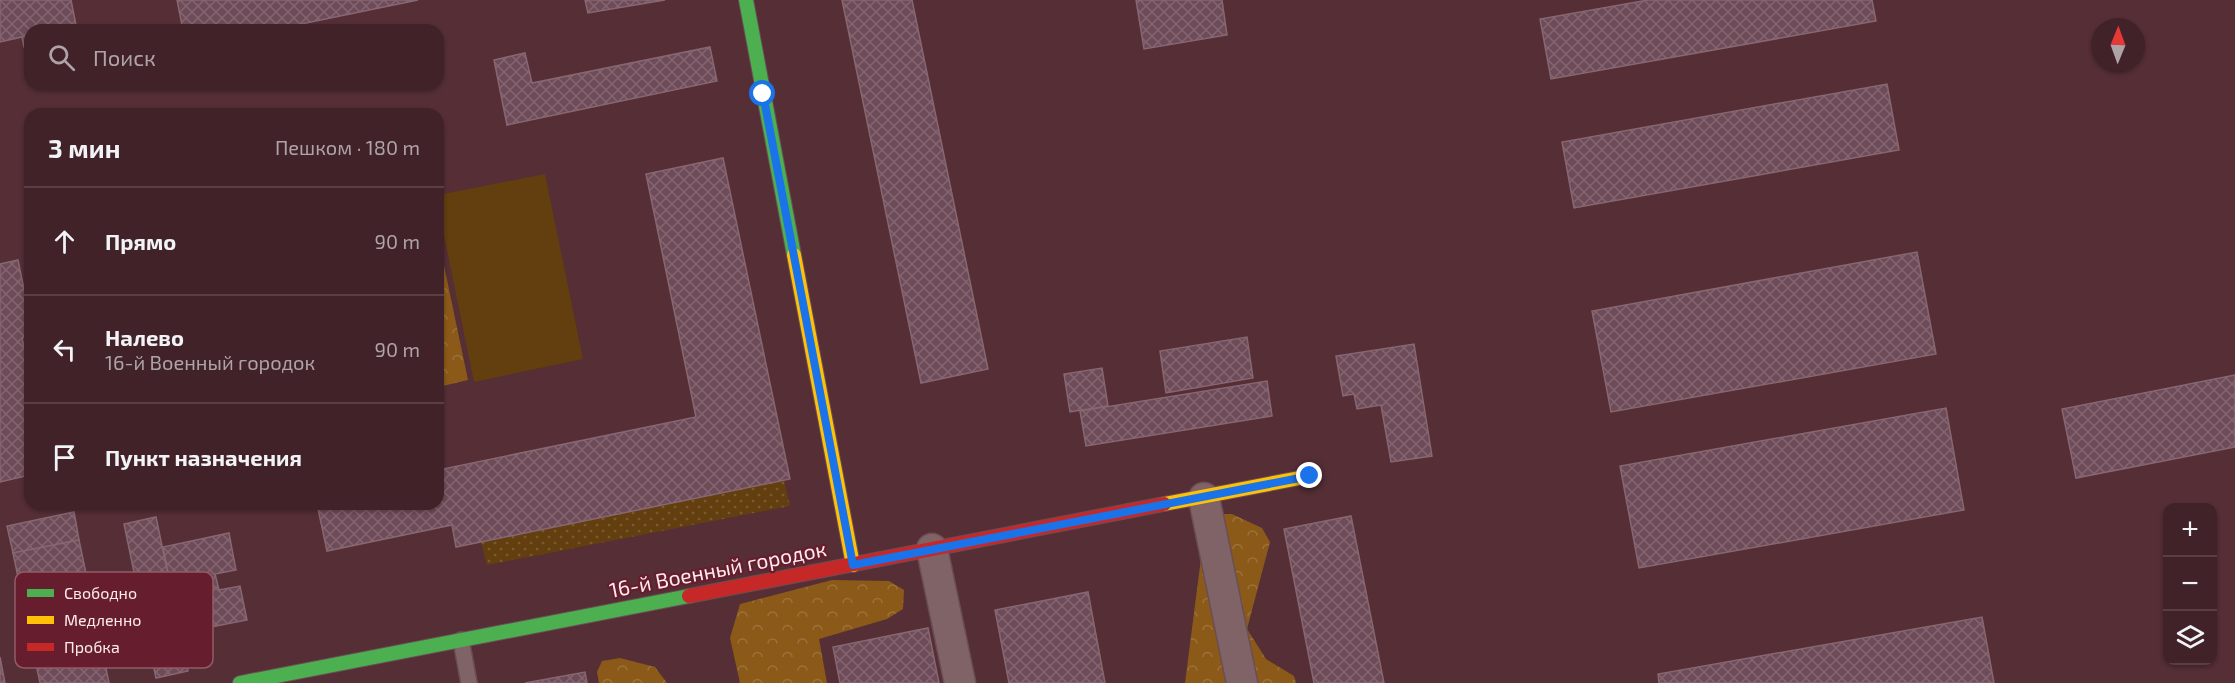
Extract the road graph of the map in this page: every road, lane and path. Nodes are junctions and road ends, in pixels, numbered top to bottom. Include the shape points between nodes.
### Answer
1 (746, 0) edge
2 (1310, 476) dead end
3 (1204, 498) junction
4 (932, 549) junction
5 (853, 565) junction
6 (461, 640) junction
7 (240, 683) edge
8 (469, 683) edge
9 (960, 683) edge
10 (1242, 683) edge

1 - 5 street
2 - 3 street, 16-й Военный городок
3 - 4 street, 16-й Военный городок
3 - 10 street
4 - 5 street, 16-й Военный городок
4 - 9 street
5 - 6 street, 16-й Военный городок
6 - 7 street, 16-й Военный городок
6 - 8 lane

